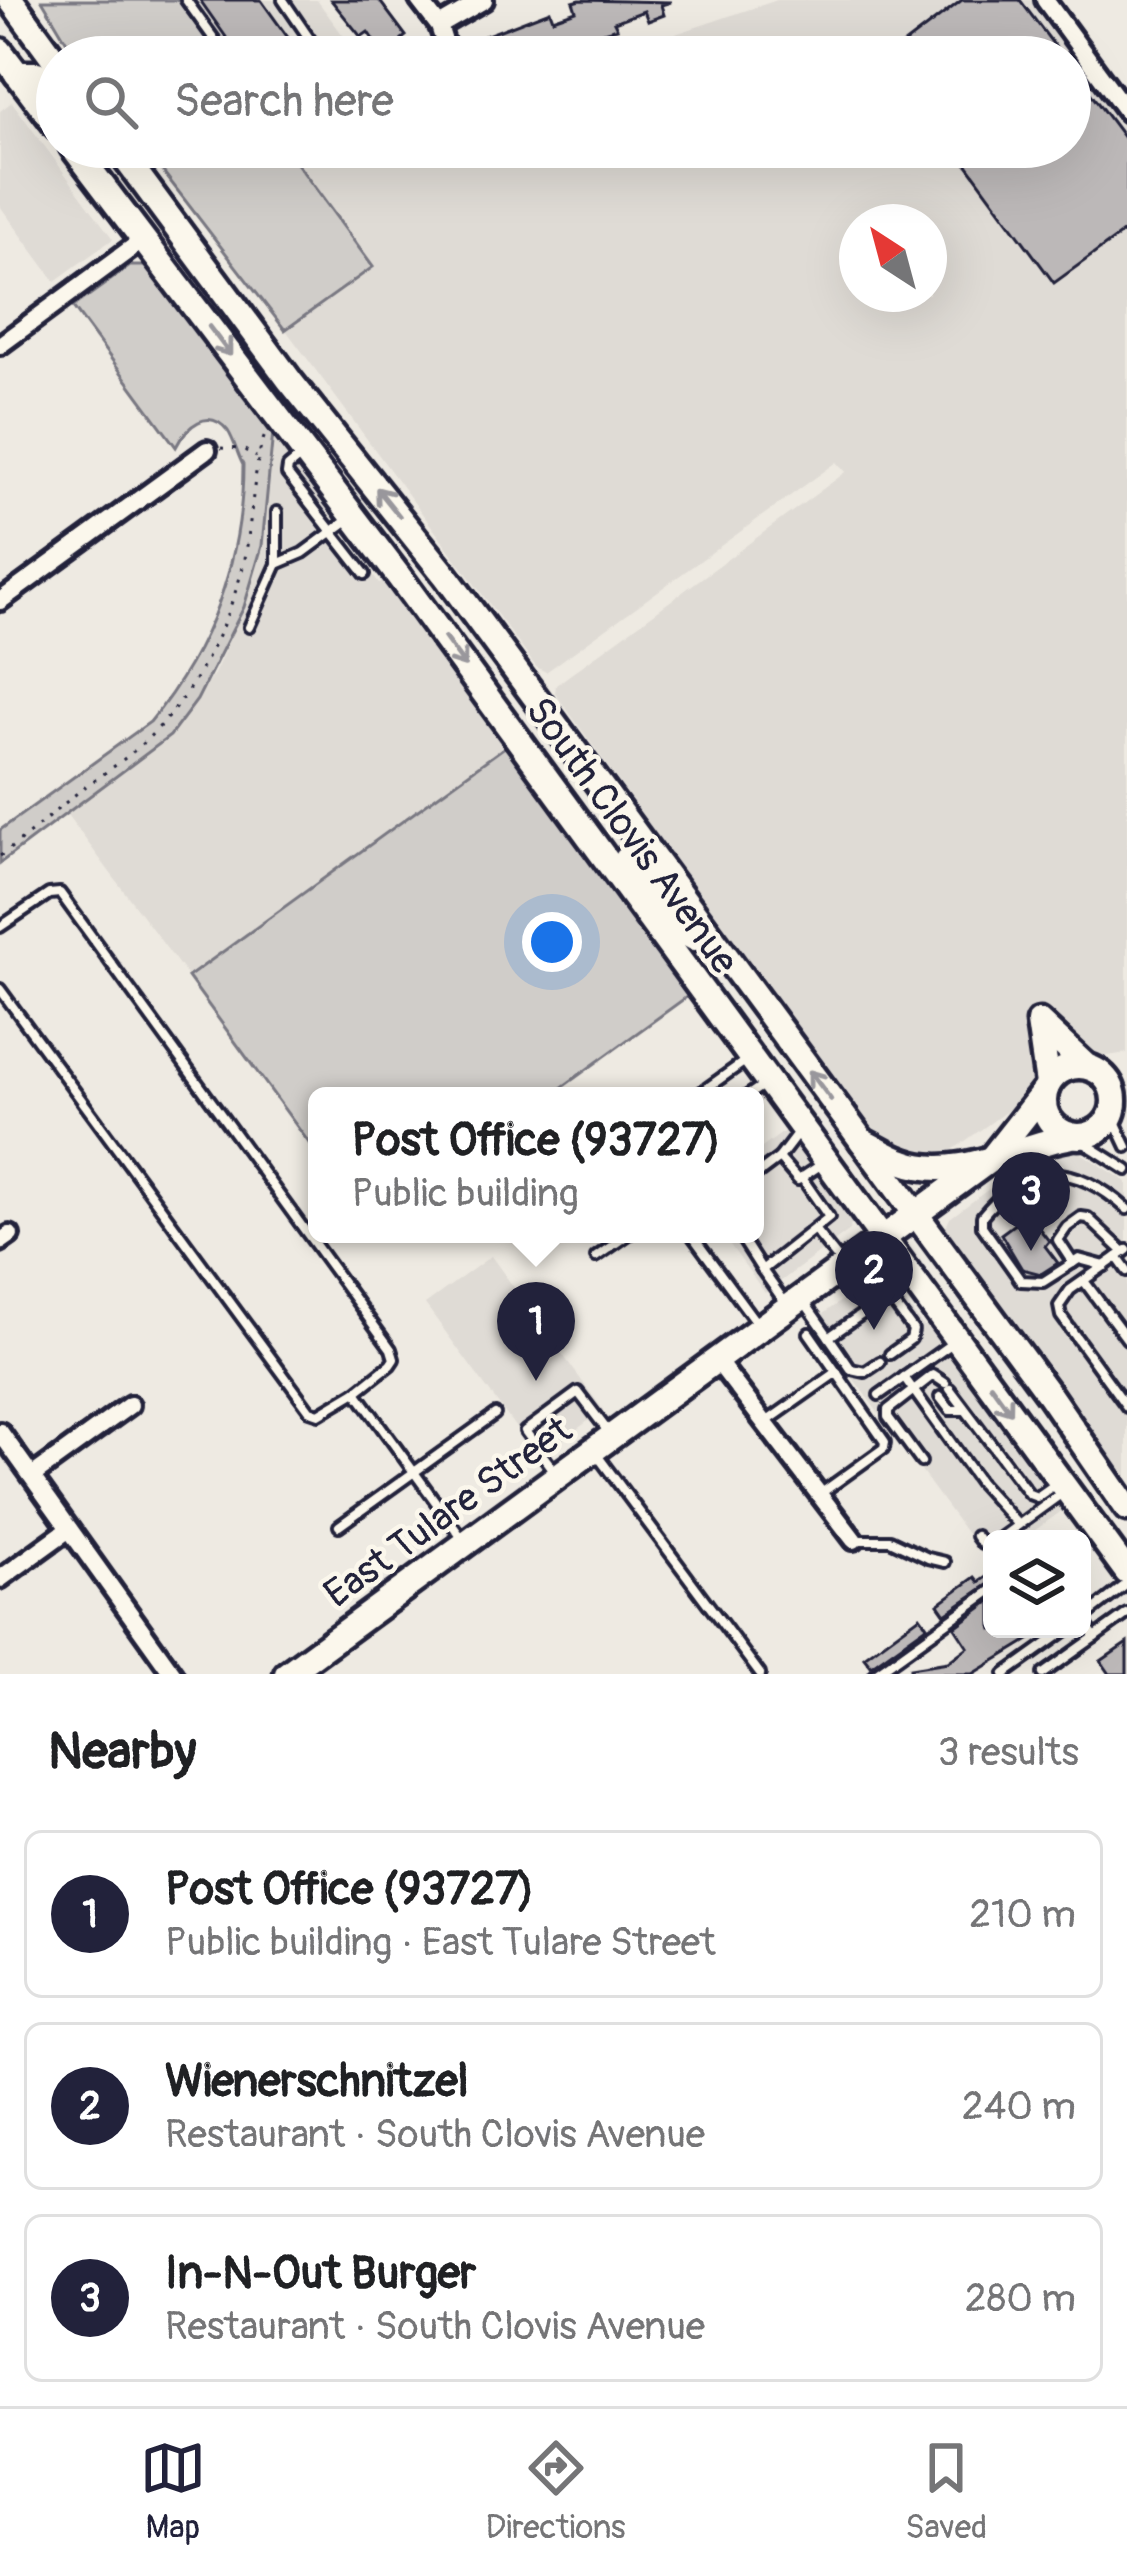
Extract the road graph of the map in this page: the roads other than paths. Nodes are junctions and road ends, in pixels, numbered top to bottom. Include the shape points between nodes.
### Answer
1 (11, 0) edge
2 (186, 0) edge
3 (283, 0) edge
4 (419, 0) edge
5 (484, 0) edge
6 (1045, 0) edge
7 (439, 26) junction
8 (37, 36) edge
9 (212, 36) edge
10 (308, 36) edge
11 (442, 36) edge
12 (1071, 36) edge
13 (0, 51) edge
14 (1091, 63) edge
15 (9, 80) edge
16 (36, 106) edge
17 (1127, 112) edge
18 (90, 168) edge
19 (101, 168) edge
20 (120, 168) edge
21 (132, 168) edge
22 (148, 190) junction
23 (144, 239) junction
24 (216, 281) junction
25 (0, 345) edge
26 (207, 450) road end
27 (305, 453) junction
28 (277, 512) dead end
29 (353, 516) junction
30 (332, 532) junction
31 (277, 564) junction
32 (365, 574) dead end
33 (0, 601) edge
34 (249, 628) dead end
35 (564, 800) junction
36 (0, 927) edge
37 (707, 934) junction
38 (0, 989) edge
39 (751, 1057) junction
40 (1127, 1063) edge
41 (1089, 1067) junction
42 (708, 1087) edge
43 (758, 1087) edge
44 (1047, 1087) junction
45 (764, 1093) edge
46 (1118, 1107) edge
47 (802, 1127) junction
48 (1072, 1137) junction
49 (862, 1141) junction
50 (1127, 1147) edge
51 (779, 1158) junction
52 (992, 1159) junction
53 (827, 1161) junction
54 (764, 1169) edge
55 (1127, 1170) edge
56 (802, 1178) junction
57 (1127, 1209) edge
58 (916, 1213) junction
59 (814, 1228) junction
60 (308, 1234) edge
61 (882, 1237) junction
62 (314, 1243) edge
63 (617, 1243) edge
64 (698, 1243) edge
65 (745, 1243) edge
66 (1123, 1253) edge
67 (596, 1258) dead end
68 (1073, 1263) junction
69 (843, 1265) junction
70 (1105, 1266) junction
71 (762, 1270) junction
72 (1127, 1271) edge
73 (914, 1279) junction
74 (1084, 1281) junction
75 (888, 1296) junction
76 (794, 1300) junction
77 (759, 1327) junction
78 (809, 1333) dead end
79 (829, 1337) junction
80 (958, 1339) junction
81 (1127, 1339) edge
82 (890, 1354) dead end
83 (716, 1358) junction
84 (880, 1362) dead end
85 (837, 1372) junction
86 (904, 1377) junction
87 (927, 1379) junction
88 (913, 1389) junction
89 (356, 1392) junction
90 (879, 1395) dead end
91 (130, 1405) dead end
92 (1127, 1407) edge
93 (965, 1410) junction
94 (495, 1414) dead end
95 (765, 1423) junction
96 (0, 1432) edge
97 (602, 1442) junction
98 (921, 1462) dead end
99 (415, 1472) junction
100 (557, 1474) junction
101 (32, 1476) junction
102 (1064, 1485) junction
103 (819, 1495) junction
104 (1127, 1508) edge
105 (1018, 1525) junction
106 (339, 1526) dead end
107 (69, 1529) junction
108 (1011, 1530) edge
109 (976, 1536) dead end
110 (854, 1540) joint
111 (465, 1543) junction
112 (983, 1544) edge
113 (945, 1562) dead end
114 (1127, 1572) edge
115 (0, 1579) edge
116 (1127, 1584) edge
117 (983, 1596) edge
118 (1091, 1612) edge
119 (1127, 1614) edge
120 (1091, 1631) edge
121 (1095, 1637) junction
122 (1055, 1638) edge
123 (173, 1674) edge
124 (287, 1674) edge
125 (760, 1674) edge
126 (875, 1674) edge
127 (1005, 1674) edge
128 (1043, 1674) edge

1 - 8 main road
2 - 9 lane
3 - 10 lane
4 - 7 street
5 - 7 street
6 - 12 street
7 - 11 street
13 - 15 main road
14 - 17 street
15 - 16 main road
18 - 23 main road, South Clovis Avenue
19 - 24 main road via 128,189 194,278
20 - 22 main road
21 - 22 main road, South Clovis Avenue
22 - 24 main road, South Clovis Avenue
23 - 25 street
23 -> 27 main road, South Clovis Avenue
37 -> 24 main road, South Clovis Avenue via 445,575
26 - 33 street
27 - 29 main road, South Clovis Avenue
27 - 30 lane via 286,470
28 - 31 lane
29 - 30 lane
29 -> 35 main road, South Clovis Avenue
30 - 31 lane
30 - 32 lane
31 - 34 lane
35 - 37 main road via 618,847 680,930
35 - 39 main road, South Clovis Avenue
36 - 60 lane via 60,893
49 -> 37 main road, South Clovis Avenue
38 - 89 lane via 310,1411 319,1414
39 - 42 lane
39 - 43 main road, South Clovis Avenue
40 - 41 main road
41 - 44 main road via 1061,1070
41 - 44 main road via 1039,1022
41 - 46 main road via 1110,1082
44 - 48 main road via 1046,1114
44 - 52 main road
45 - 47 main road, South Clovis Avenue
46 - 48 main road via 1097,1131
46 - 50 lane
47 - 51 lane
47 - 53 main road, South Clovis Avenue
48 - 52 main road
48 - 55 lane
49 - 52 main road via 923,1167
49 - 58 main road, South Clovis Avenue
51 - 54 lane
51 - 56 lane
52 - 58 main road, East Tulare Street
53 - 56 lane
53 - 61 main road, South Clovis Avenue
56 - 59 lane via 829,1217
57 - 68 lane via 1062,1171 1033,1178 982,1216 1021,1281 1043,1282
58 - 61 main road, East Tulare Street
58 - 104 main road, South Clovis Avenue
59 - 69 lane
59 - 71 lane
61 - 69 main road, East Tulare Street
61 - 73 main road, South Clovis Avenue
62 - 89 lane via 394,1359
63 - 67 lane
64 - 77 lane
65 - 71 lane
66 - 68 lane via 1082,1217 1058,1240
66 - 70 lane
66 - 72 lane
68 - 70 lane
69 - 76 main road, East Tulare Street
70 - 74 lane
71 - 76 lane
73 - 75 lane
73 - 80 main road, South Clovis Avenue
74 - 81 lane
74 - 92 lane via 1063,1297 1061,1316
75 - 79 lane
75 - 82 lane via 913,1330
76 - 77 main road, East Tulare Street
76 - 79 lane
77 - 83 main road, East Tulare Street
78 - 85 lane
79 - 84 lane via 851,1369 865,1372
80 - 86 lane
80 -> 102 main road, South Clovis Avenue
83 - 95 street
83 - 97 main road, East Tulare Street
85 - 95 lane
85 - 103 lane via 885,1442
86 - 88 lane
86 - 90 lane
87 - 88 lane
87 - 93 lane via 950,1410
87 - 93 lane via 938,1374
88 - 98 lane via 888,1417
88 - 105 lane
89 - 99 lane
91 - 101 street
93 - 102 lane via 1029,1494
94 - 99 lane
95 - 103 street
96 - 101 street
97 - 100 main road, East Tulare Street
97 - 100 lane via 578,1392 525,1431
97 - 125 lane
99 - 106 lane
99 - 111 lane
100 - 111 main road, East Tulare Street
101 - 107 street
102 - 105 lane
102 - 114 main road, South Clovis Avenue
103 - 110 street
105 - 108 lane
107 - 115 street
107 - 123 street
109 - 112 lane
110 - 113 lane via 890,1540
111 - 124 main road, East Tulare Street
116 - 118 lane
117 - 126 lane
119 - 121 lane
120 - 121 lane
121 - 128 lane
122 - 127 lane

